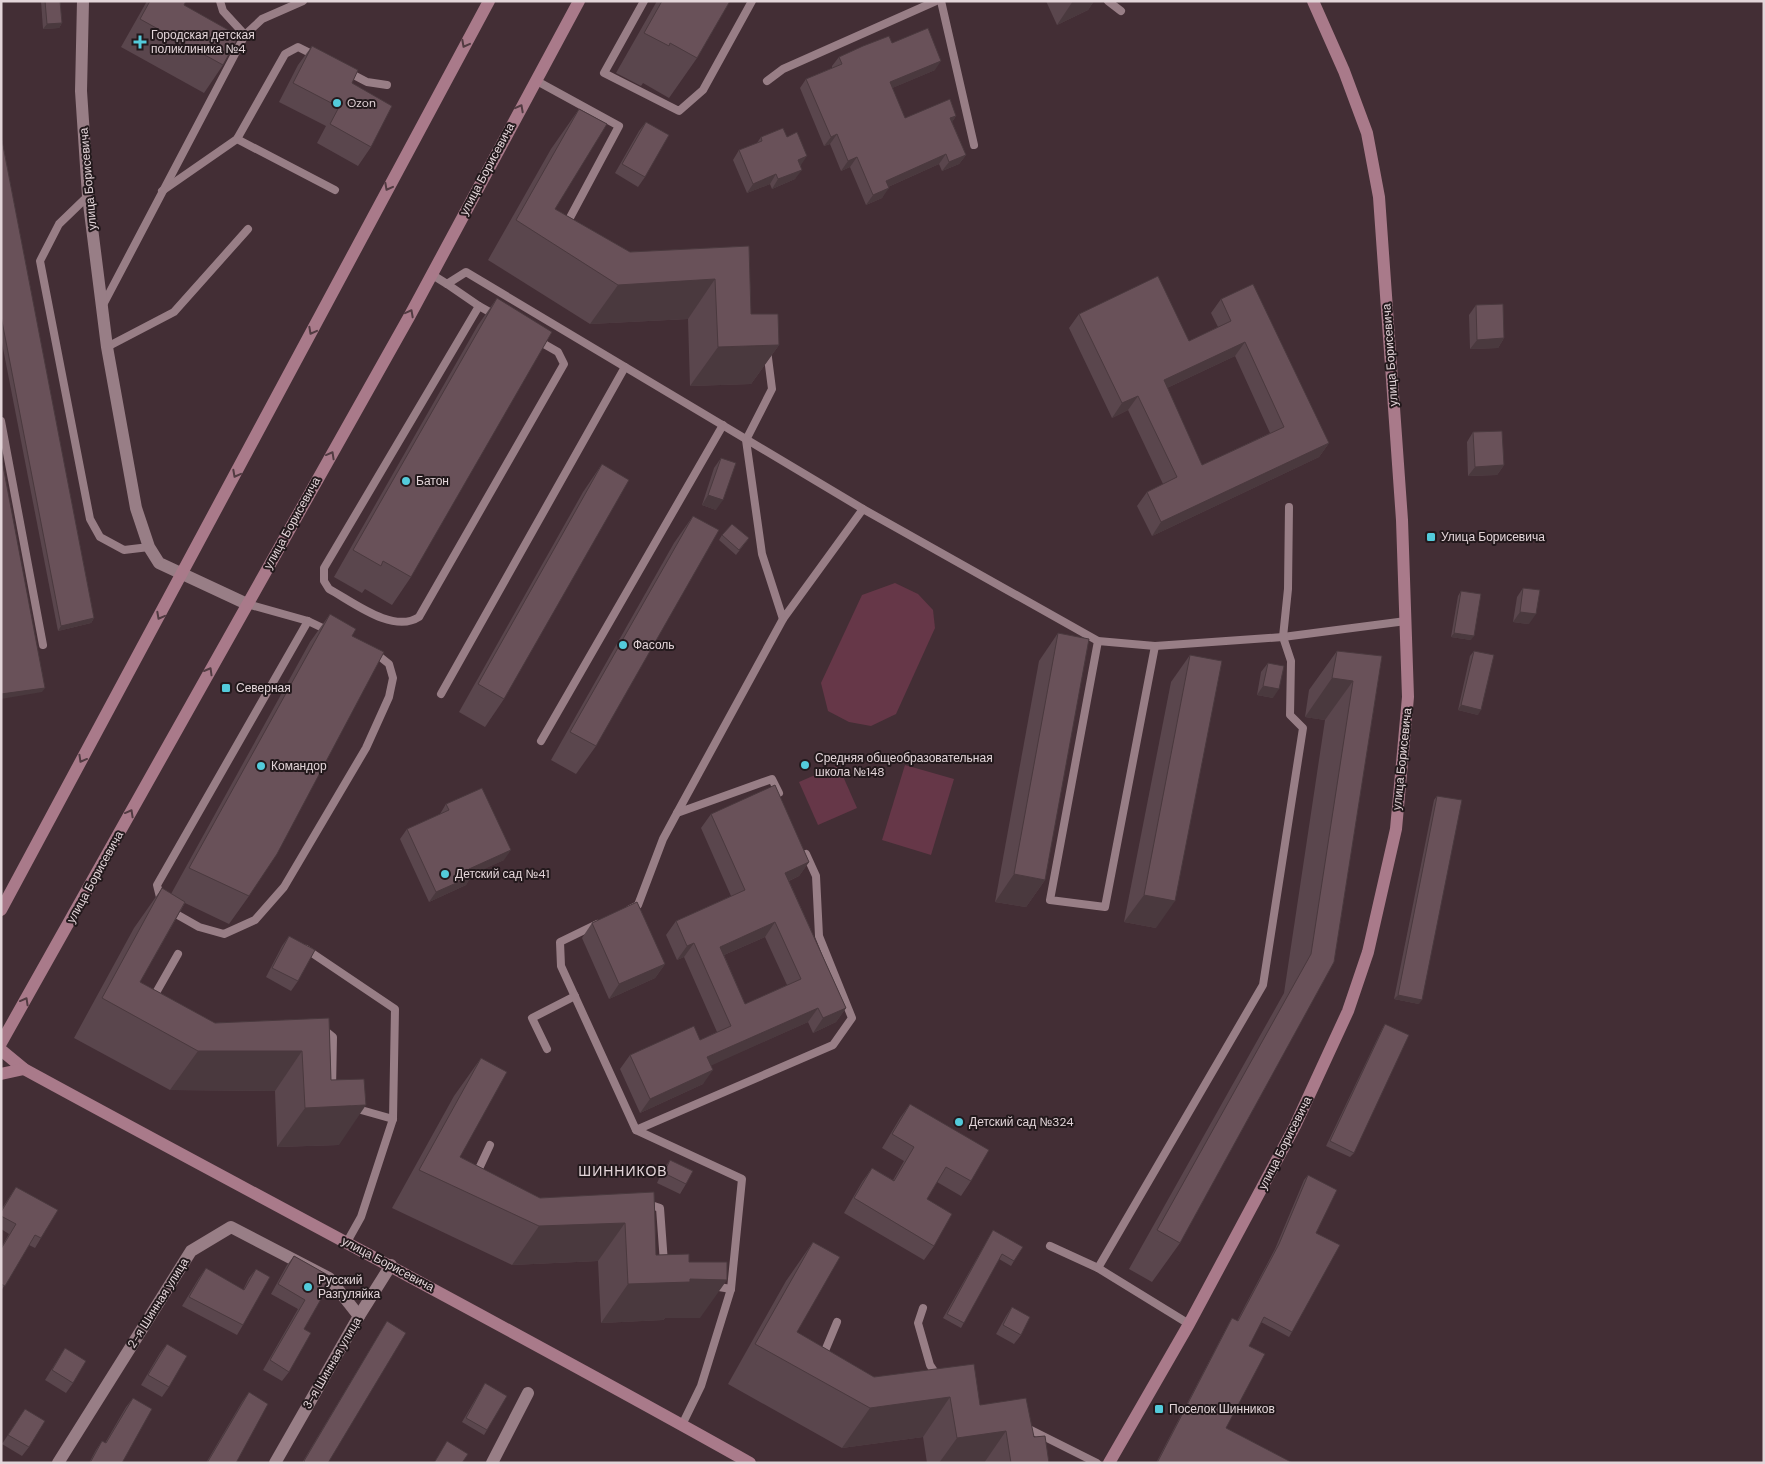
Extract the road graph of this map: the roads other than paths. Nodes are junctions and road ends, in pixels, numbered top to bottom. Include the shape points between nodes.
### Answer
1 (83, 1) edge
2 (220, 1) edge
3 (303, 1) edge
4 (488, 1) edge
5 (579, 1) edge
6 (644, 1) edge
7 (752, 1) edge
8 (936, 1) edge
9 (941, 1) edge
10 (1108, 1) edge
11 (1313, 1) edge
12 (1121, 11) dead end
13 (245, 35) junction
14 (324, 60) edge
15 (341, 69) edge
16 (535, 80) junction
17 (767, 81) dead end
18 (387, 85) dead end
19 (237, 139) junction
20 (974, 146) dead end
21 (335, 190) dead end
22 (160, 192) junction
23 (88, 196) junction
24 (248, 229) dead end
25 (561, 234) edge
26 (431, 274) junction
27 (447, 284) junction
28 (102, 305) junction
29 (479, 306) junction
30 (503, 320) edge
31 (526, 334) edge
32 (761, 343) edge
33 (108, 347) junction
34 (625, 367) junction
35 (1, 421) edge
36 (723, 426) junction
37 (746, 440) junction
38 (1289, 507) dead end
39 (863, 508) junction
40 (149, 547) junction
41 (183, 573) junction
42 (246, 604) junction
43 (783, 619) junction
44 (308, 621) junction
45 (1406, 621) junction
46 (341, 636) edge
47 (1284, 637) junction
48 (1098, 641) junction
49 (43, 645) dead end
50 (1155, 646) junction
51 (367, 648) edge
52 (441, 694) dead end
53 (541, 741) dead end
54 (784, 806) edge
55 (677, 814) junction
56 (804, 850) edge
57 (1, 910) edge
58 (620, 913) edge
59 (603, 922) edge
60 (302, 947) edge
61 (178, 954) edge
62 (575, 996) junction
63 (148, 1008) edge
64 (312, 1028) edge
65 (1, 1043) edge
66 (547, 1049) dead end
67 (1, 1050) edge
68 (24, 1069) junction
69 (1, 1074) edge
70 (331, 1102) edge
71 (349, 1107) edge
72 (393, 1119) junction
73 (636, 1130) junction
74 (490, 1145) dead end
75 (472, 1184) edge
76 (632, 1198) edge
77 (347, 1242) junction
78 (1050, 1246) dead end
79 (391, 1265) junction
80 (1098, 1268) junction
81 (671, 1274) edge
82 (703, 1284) edge
83 (731, 1288) junction
84 (923, 1308) dead end
85 (358, 1316) junction
86 (837, 1322) dead end
87 (1189, 1324) junction
88 (817, 1370) edge
89 (931, 1384) edge
90 (528, 1393) dead end
91 (1017, 1423) edge
92 (682, 1425) junction
93 (58, 1463) edge
94 (275, 1463) edge
95 (492, 1463) edge
96 (750, 1463) edge
97 (1097, 1463) edge
98 (1109, 1463) edge

1 - 23 street, улица Борисевича via 81,91
2 - 13 lane via 223,11
3 - 13 lane via 262,19
4 -> 41 street
5 - 16 street, улица Борисевича
6 - 7 lane via 604,72 679,111 703,90
8 - 17 lane via 783,69
9 - 20 lane
10 - 12 lane
11 - 45 street, улица Борисевича via 1367,133 1379,197
13 - 22 lane
14 - 19 lane via 298,47 285,54
15 - 18 lane via 367,82
16 - 25 lane via 619,126
26 -> 16 street, улица Борисевича
19 - 21 lane
19 - 22 lane
22 - 28 lane
23 - 28 street, улица Борисевича
23 - 40 lane via 59,224 40,261 90,519 100,536 124,550
24 - 33 lane via 174,312
26 - 27 lane
42 -> 26 street, улица Борисевича
27 - 29 lane
27 - 34 lane via 466,272
28 - 33 street, улица Борисевича
29 - 30 lane
29 - 31 lane via 324,568 324,581 329,589 390,622 403,624 419,617 564,364 558,352
32 - 37 lane via 768,351 772,389
33 - 40 street, улица Борисевича via 136,508
34 - 36 lane
34 - 52 lane
35 - 49 lane
36 - 37 lane
36 - 53 lane
37 - 39 lane
37 - 43 lane via 762,554
38 - 47 lane
39 - 43 lane
39 - 48 lane
40 - 41 street, улица Борисевича via 159,563
41 - 42 street, улица Борисевича
41 -> 57 street
42 - 44 lane
65 -> 42 street, улица Борисевича
43 - 55 lane
44 - 46 lane
44 - 51 lane via 157,885 162,906 200,927 224,934 255,920 284,887 366,748 388,697 393,678 389,664
45 - 47 lane
45 - 87 street, улица Борисевича via 1408,697 1396,829 1368,952 1348,1011 1296,1126
47 - 50 lane
47 - 80 lane via 1291,661 1290,715 1303,728 1263,986
48 - 50 lane
48 - 50 lane via 1050,900 1105,907
54 - 55 lane via 772,779
55 - 58 lane via 663,839 638,905
56 - 73 lane via 816,876 820,936 852,1018 833,1045
59 - 62 lane via 560,942 562,966
60 - 72 lane via 395,1008
61 - 63 lane
62 - 66 lane via 532,1018
62 - 73 lane
64 - 70 lane via 321,1028 333,1037
67 - 68 street, улица Борисевича
68 - 69 street
68 - 77 street, улица Борисевича
71 - 72 lane
72 - 77 lane via 361,1217
73 - 83 lane via 742,1179
74 - 75 lane
76 - 81 lane via 660,1208 662,1260
77 - 79 street, улица Борисевича
78 - 80 lane
79 - 85 street, 3-я Шинная улица
79 - 92 street, улица Борисевича
80 - 87 lane
82 - 83 lane
83 - 92 lane via 701,1386
84 - 89 lane via 918,1323 930,1365 941,1382
85 - 93 street, 2-я Шинная улица via 329,1278 231,1227 191,1251
85 - 94 street, 3-я Шинная улица
86 - 88 lane
87 - 98 street, улица Борисевича
90 - 95 street
91 - 97 lane
92 - 96 street, улица Борисевича

